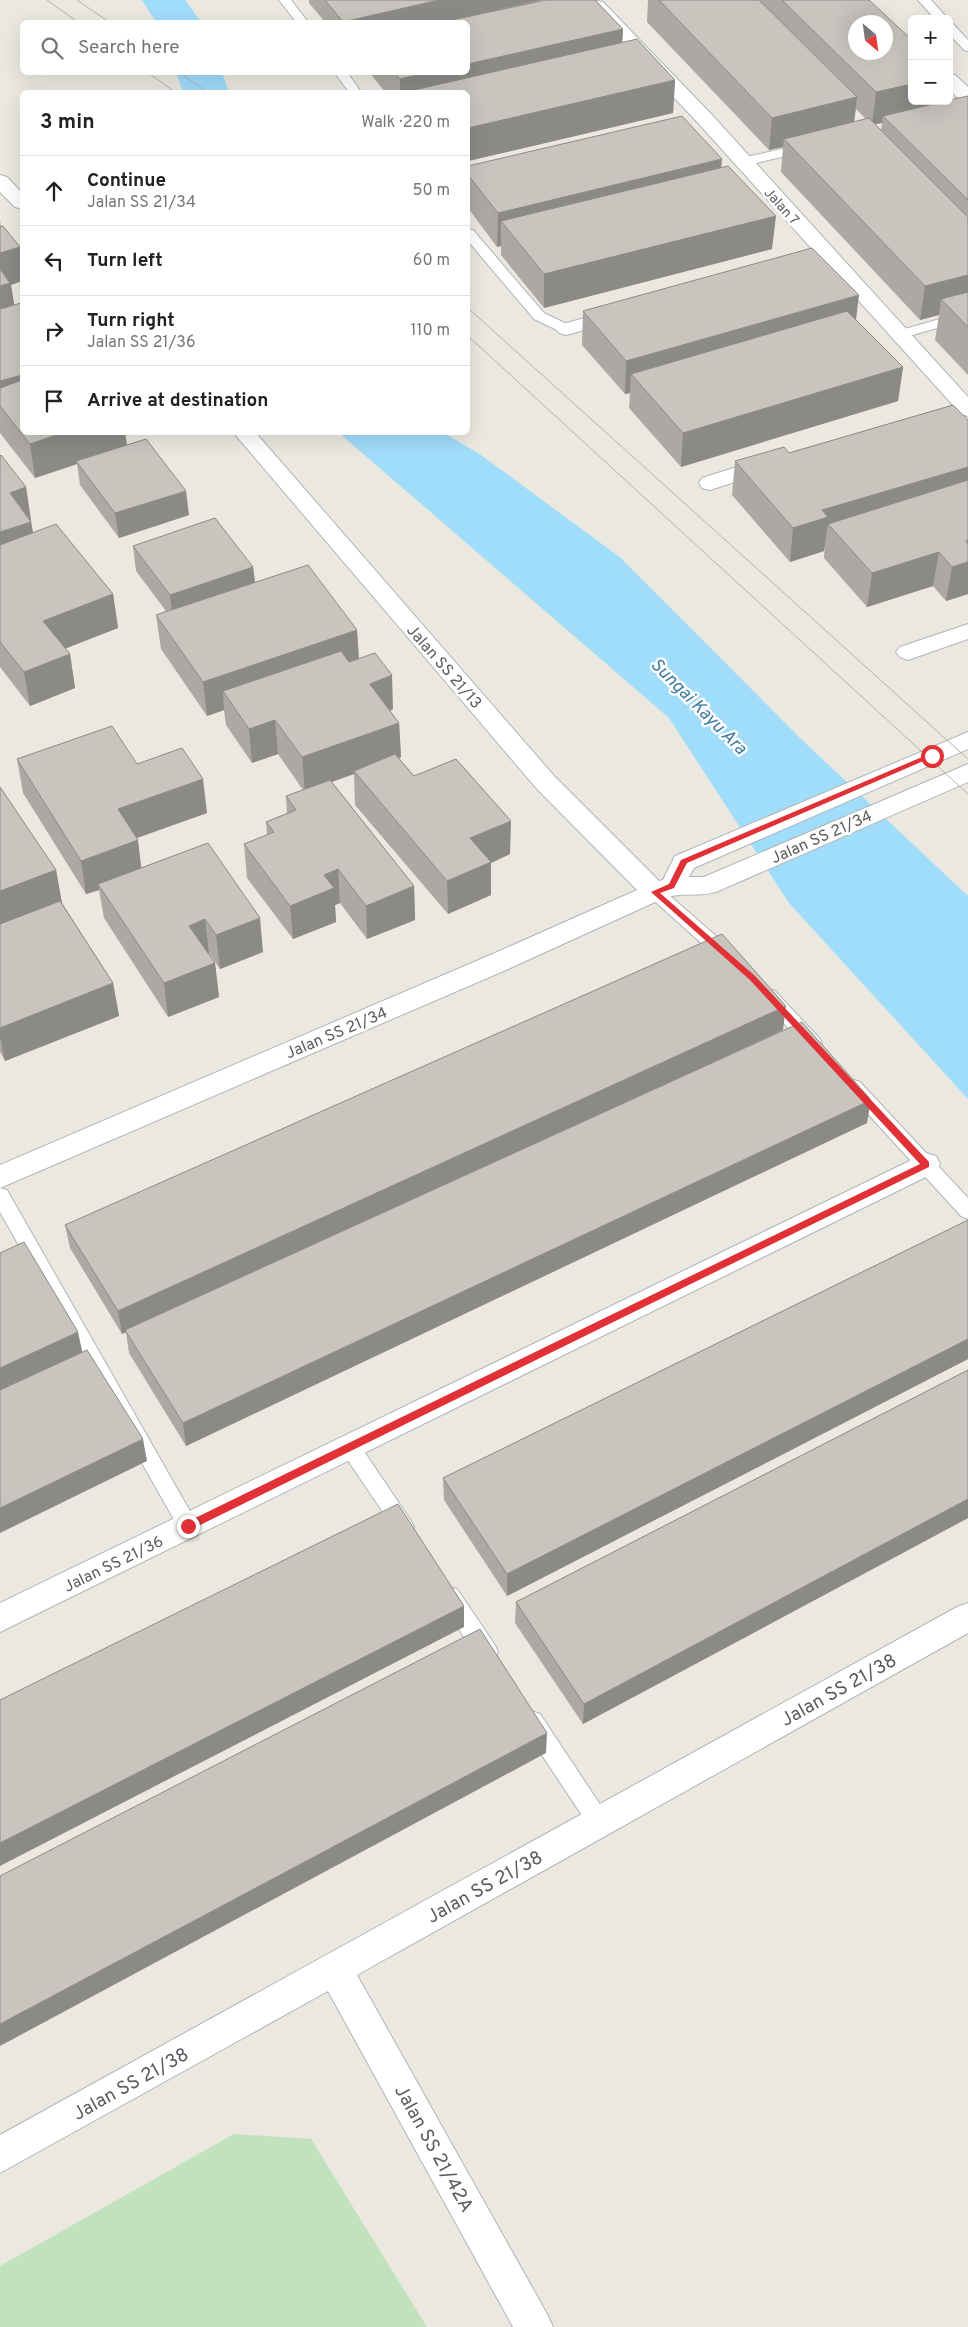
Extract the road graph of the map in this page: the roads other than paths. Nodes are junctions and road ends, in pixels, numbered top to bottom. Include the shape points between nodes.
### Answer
1 (285, 0) edge
2 (924, 0) edge
3 (592, 3) edge
4 (938, 15) edge
5 (300, 20) edge
6 (953, 31) edge
7 (968, 47) edge
8 (342, 75) edge
9 (953, 83) edge
10 (354, 90) edge
11 (968, 97) edge
12 (706, 120) junction
13 (687, 125) edge
14 (818, 144) edge
15 (743, 162) junction
16 (0, 181) edge
17 (20, 201) edge
18 (470, 235) edge
19 (826, 255) junction
20 (807, 261) edge
21 (634, 310) edge
22 (968, 315) edge
23 (566, 329) joint
24 (899, 335) junction
25 (957, 407) edge
26 (246, 435) edge
27 (784, 459) edge
28 (710, 483) dead end
29 (968, 631) edge
30 (908, 652) dead end
31 (968, 740) edge
32 (960, 776) edge
33 (663, 889) junction
34 (738, 966) edge
35 (759, 986) edge
36 (826, 1057) edge
37 (839, 1071) edge
38 (926, 1164) junction
39 (0, 1177) edge
40 (0, 1195) edge
41 (968, 1211) edge
42 (350, 1447) junction
43 (188, 1526) junction
44 (415, 1545) edge
45 (437, 1577) edge
46 (968, 1616) edge
47 (0, 1618) edge
48 (496, 1667) edge
49 (524, 1708) edge
50 (599, 1822) junction
51 (336, 1969) junction
52 (0, 2155) edge
53 (534, 2327) edge

1 - 5 lane
2 - 4 lane
3 - 12 street, Jalan 7
6 - 7 lane
8 - 10 lane
9 - 11 street
12 - 13 street
12 - 15 street, Jalan 7
14 - 15 lane
15 - 19 street, Jalan 7
16 - 17 street
18 - 23 lane via 538,316
19 - 20 street
19 - 24 street, Jalan 7
21 - 23 street
22 - 24 lane
24 - 25 street, Jalan 7
26 - 33 street, Jalan SS 21/13 via 546,783
27 - 28 street
29 - 30 street
31 - 33 street, Jalan SS 21/34 via 684,862
32 - 33 street, Jalan SS 21/34 via 706,886
33 - 34 lane
33 - 39 street, Jalan SS 21/34
35 - 36 lane
37 - 38 lane
38 - 41 lane
38 - 42 street, Jalan SS 21/36
40 - 43 lane
42 - 43 street, Jalan SS 21/36
42 - 44 lane
43 - 47 street, Jalan SS 21/36
45 - 48 lane
46 - 50 street, Jalan SS 21/38
49 - 50 lane
50 - 51 street, Jalan SS 21/38
51 - 52 street, Jalan SS 21/38
51 - 53 street, Jalan SS 21/42A

